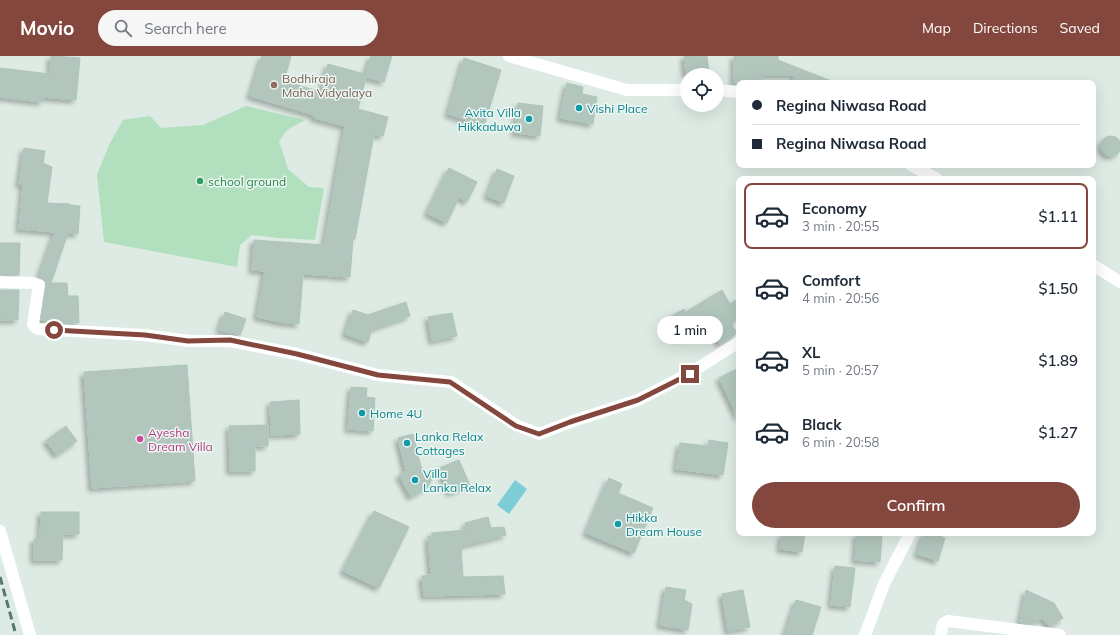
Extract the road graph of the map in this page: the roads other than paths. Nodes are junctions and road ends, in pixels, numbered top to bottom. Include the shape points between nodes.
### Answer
1 (509, 56) edge
2 (680, 90) edge
3 (724, 91) edge
4 (736, 92) edge
5 (917, 168) edge
6 (931, 176) edge
7 (1096, 267) edge
8 (0, 282) edge
9 (1120, 282) edge
10 (736, 344) edge
11 (0, 531) edge
12 (908, 536) edge
13 (30, 635) edge
14 (865, 635) edge
15 (941, 635) edge
16 (1060, 635) edge

1 - 2 street via 627,90
3 - 4 street
5 - 6 street
7 - 9 street
8 - 10 street via 39,285 33,324 38,329 145,335 188,341 230,340 378,375 450,382 516,426 539,434 638,400 690,374
11 - 13 street
12 - 14 street via 884,584
15 - 16 street via 943,624 948,621

